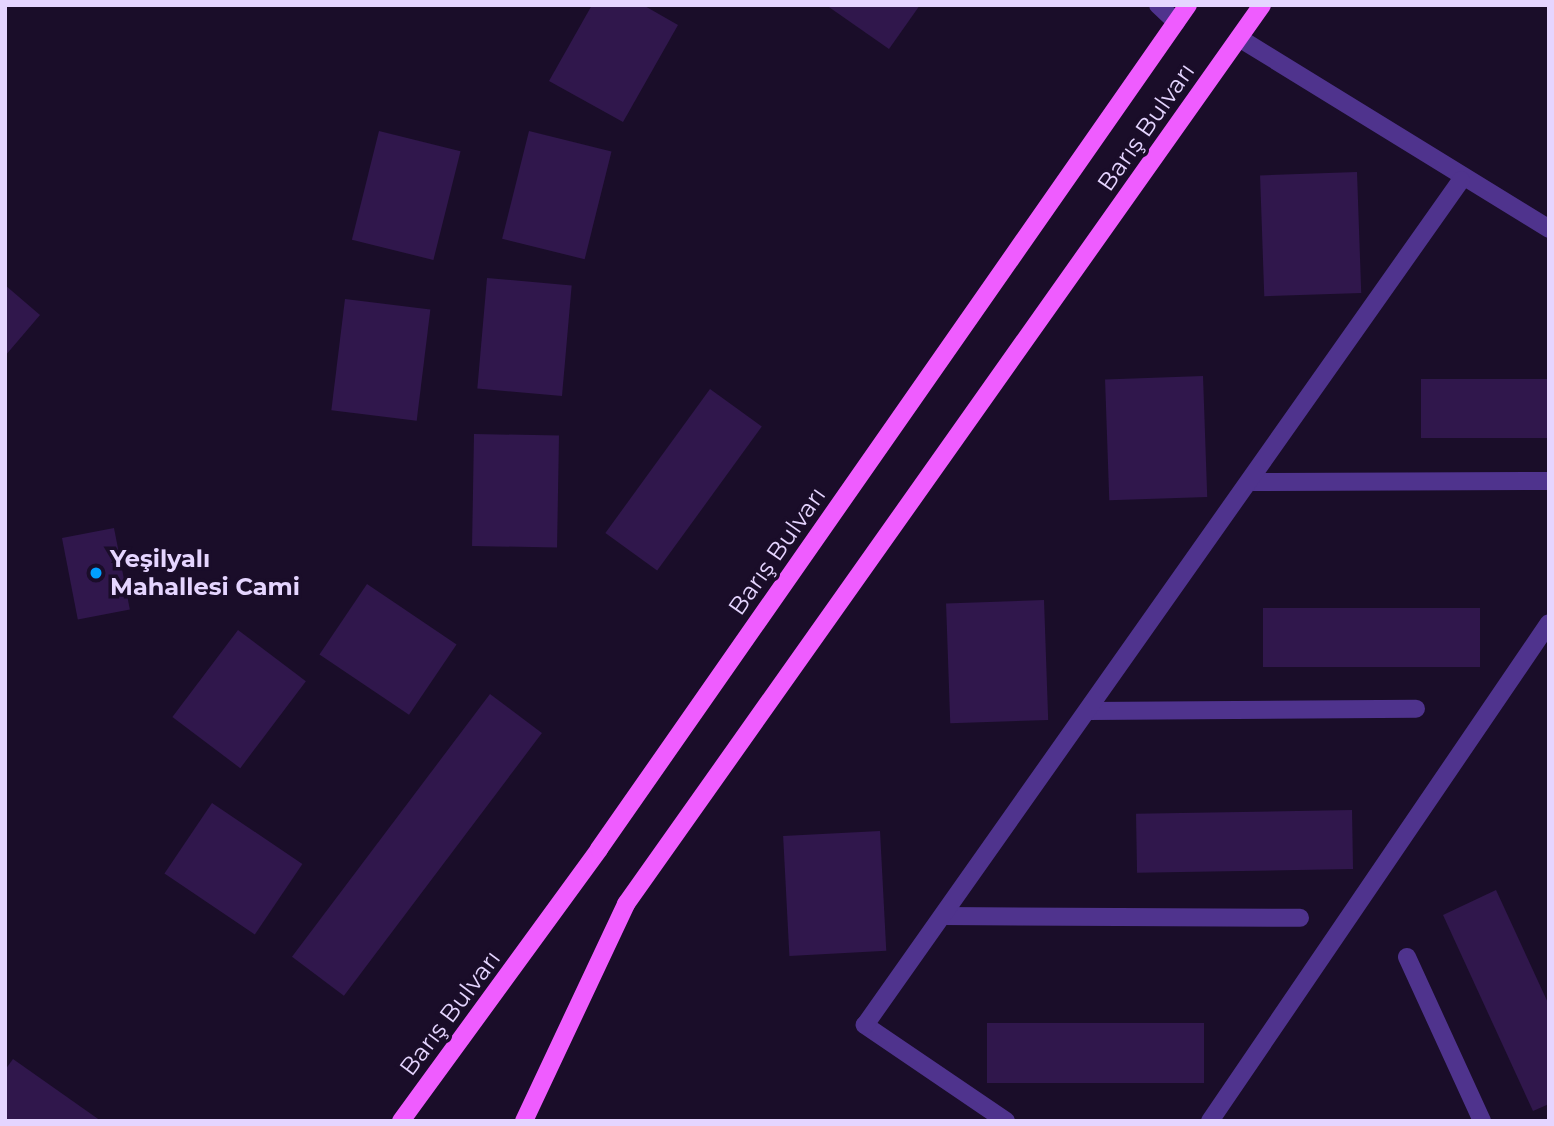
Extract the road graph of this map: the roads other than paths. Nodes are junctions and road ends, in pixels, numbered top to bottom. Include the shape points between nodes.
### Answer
1 (1158, 5) edge
2 (1188, 5) edge
3 (1262, 5) edge
4 (1176, 22) junction
5 (1239, 38) junction
6 (1461, 180) junction
7 (1549, 229) edge
8 (1549, 481) edge
9 (1253, 482) junction
10 (1549, 623) edge
11 (1416, 709) dead end
12 (1089, 711) junction
13 (943, 916) junction
14 (1300, 918) dead end
15 (1407, 957) dead end
16 (401, 1121) edge
17 (524, 1121) edge
18 (1006, 1121) edge
19 (1210, 1121) edge
20 (1482, 1121) edge

1 - 4 street
2 - 4 main road, Barış Bulvarı
3 - 5 main road, Barış Bulvarı
4 - 16 main road, Barış Bulvarı via 599,849
5 - 6 street
5 - 17 main road, Barış Bulvarı via 626,905
6 - 7 street
6 - 9 street
8 - 9 street
9 - 12 street
10 - 19 street
11 - 12 street
12 - 13 street
13 - 14 street
13 - 18 street via 865,1025
15 - 20 street

